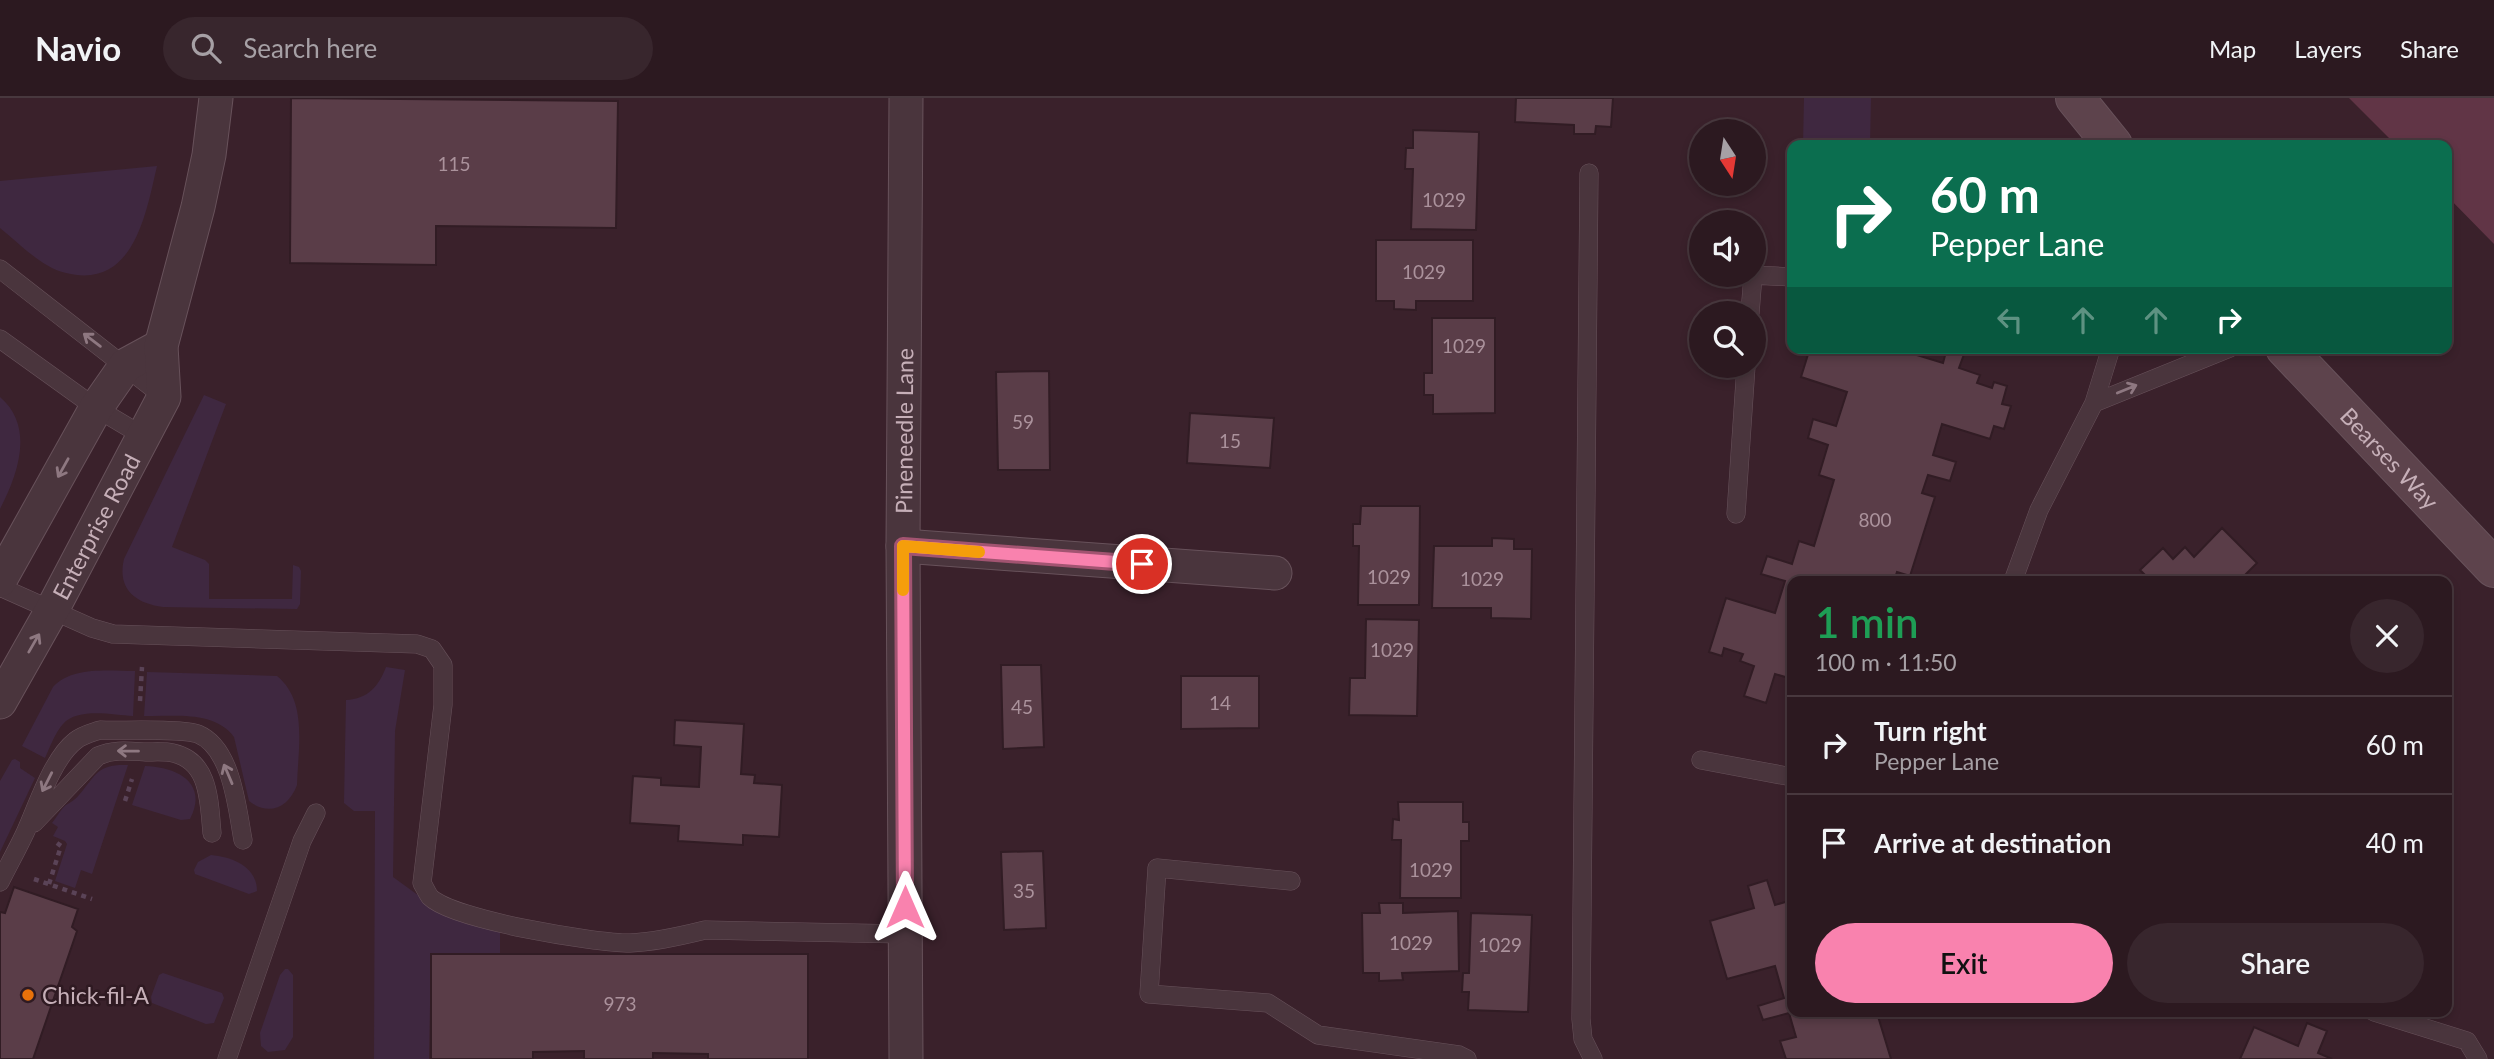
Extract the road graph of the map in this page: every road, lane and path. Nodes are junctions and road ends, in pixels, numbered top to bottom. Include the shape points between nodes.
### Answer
1 (216, 98) edge
2 (906, 98) edge
3 (2075, 98) edge
4 (2109, 140) edge
5 (1589, 173) dead end
6 (0, 269) edge
7 (1787, 276) edge
8 (1751, 301) edge
9 (0, 340) edge
10 (161, 346) junction
11 (2109, 354) edge
12 (2215, 354) edge
13 (2291, 354) edge
14 (126, 365) junction
15 (1745, 378) edge
16 (164, 397) junction
17 (2094, 403) junction
18 (96, 408) junction
19 (143, 436) junction
20 (1736, 514) dead end
21 (903, 546) junction
22 (2494, 568) edge
23 (1275, 573) dead end
24 (2015, 576) edge
25 (0, 580) edge
26 (0, 587) edge
27 (52, 610) junction
28 (0, 702) edge
29 (1701, 760) dead end
30 (1787, 776) edge
31 (316, 813) dead end
32 (25, 832) junction
33 (212, 833) dead end
34 (51, 840) dead end
35 (243, 840) dead end
36 (29, 877) dead end
37 (1291, 881) dead end
38 (0, 882) edge
39 (49, 884) junction
40 (92, 900) dead end
41 (905, 934) junction
42 (2390, 1017) edge
43 (227, 1059) edge
44 (906, 1059) edge
45 (1467, 1059) edge
46 (1593, 1059) edge
47 (2478, 1059) edge

1 - 10 street via 198,207
2 - 21 street, Pineneedle Lane
3 - 4 main road
5 - 46 lane via 1581,1020 1583,1039
14 -> 6 lane
7 - 8 lane via 1752,275
9 - 18 lane
10 - 14 street
10 - 16 street
11 - 17 lane
17 -> 12 lane
13 - 22 main road, Bearses Way
14 - 16 lane
14 - 18 street
15 - 20 lane
16 - 19 street, Enterprise Road
17 - 24 lane via 2039,510
18 - 19 lane
18 -> 25 street
19 - 27 street, Enterprise Road
21 - 23 street
21 - 41 street, Pineneedle Lane
26 - 27 lane
28 -> 27 street, Enterprise Road
27 - 41 lane via 113,634 417,644 432,649 443,665 443,705 422,883 432,899 452,908 539,932 629,943 705,930
29 - 30 lane
31 - 43 lane
33 -> 32 lane via 209,794 194,764 171,752 110,751 91,762
35 -> 32 lane via 228,770 211,741 196,733 150,731 100,730 73,742 47,780
32 - 38 lane
34 - 39 path via 61,846
36 - 39 path
37 - 45 lane via 1157,868 1149,994 1268,1003 1318,1035
39 - 40 path
41 - 44 street, Pineneedle Lane
42 - 47 lane via 2467,1041

